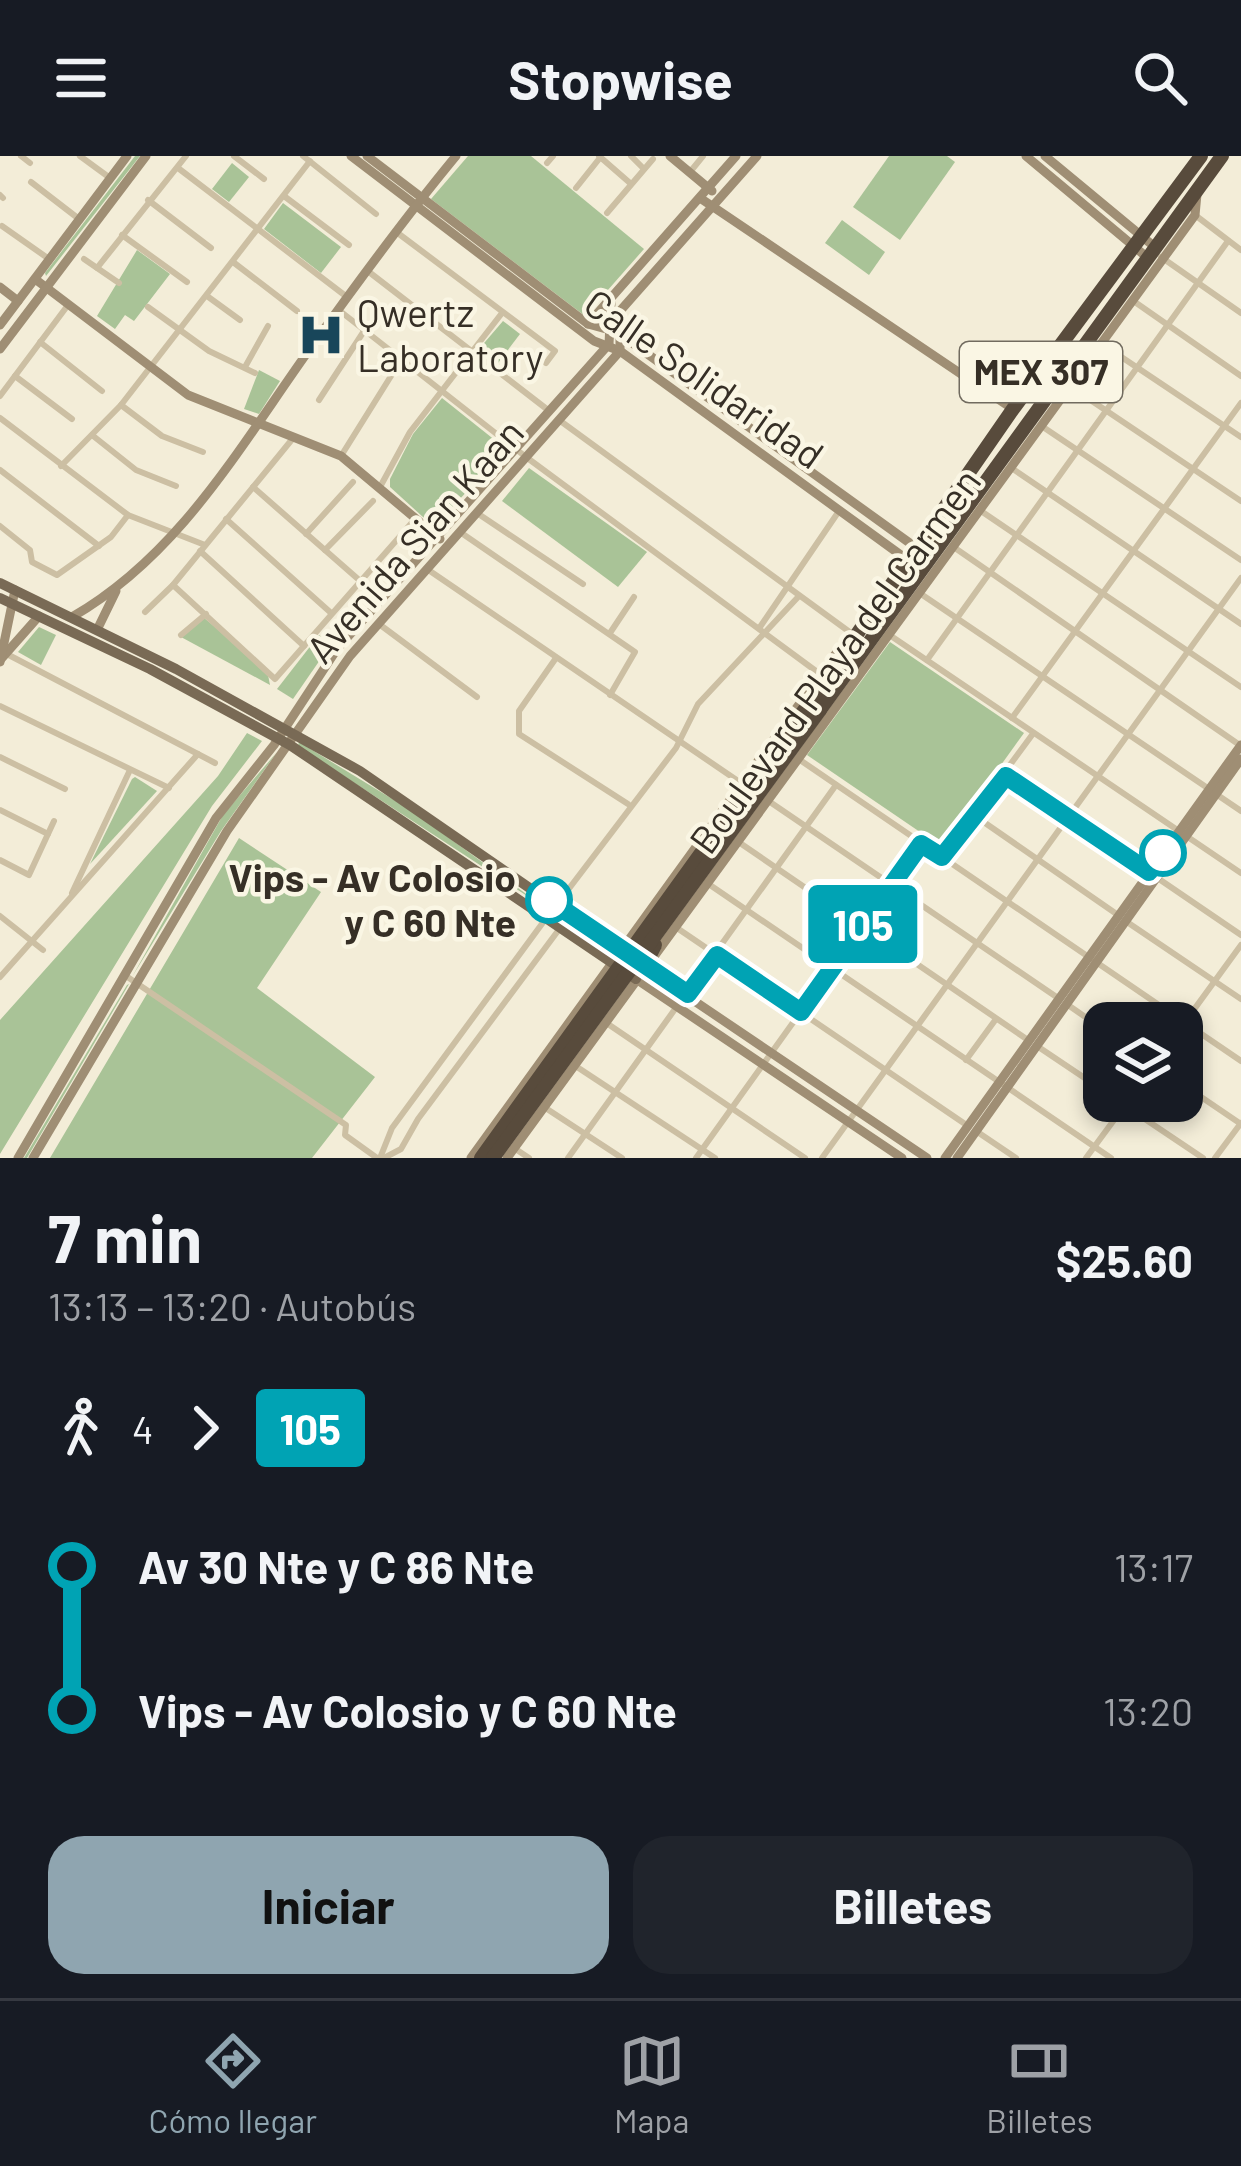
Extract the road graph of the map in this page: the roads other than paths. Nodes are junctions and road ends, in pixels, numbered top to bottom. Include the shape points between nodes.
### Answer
1 (20, 156) edge
2 (80, 156) edge
3 (127, 156) edge
4 (146, 156) edge
5 (186, 156) edge
6 (234, 156) edge
7 (351, 156) edge
8 (367, 156) edge
9 (456, 156) edge
10 (600, 156) edge
11 (631, 156) edge
12 (670, 156) edge
13 (703, 156) edge
14 (736, 156) edge
15 (757, 156) edge
16 (1025, 156) edge
17 (1045, 156) edge
18 (1201, 156) edge
19 (1222, 156) edge
20 (306, 159) edge
21 (653, 159) dead end
22 (31, 164) dead end
23 (178, 167) junction
24 (644, 169) junction
25 (689, 172) junction
26 (110, 178) junction
27 (264, 179) dead end
28 (32, 182) dead end
29 (630, 183) junction
30 (576, 188) dead end
31 (1197, 192) junction
32 (704, 193) junction
33 (284, 196) junction
34 (148, 200) junction
35 (418, 202) junction
36 (716, 202) junction
37 (607, 213) dead end
38 (376, 214) dead end
39 (1195, 214) junction
40 (79, 218) junction
41 (2, 226) edge
42 (257, 230) junction
43 (399, 234) junction
44 (122, 235) junction
45 (1228, 241) junction
46 (1137, 242) junction
47 (350, 245) dead end
48 (212, 248) dead end
49 (1241, 250) edge
50 (1156, 255) junction
51 (49, 259) junction
52 (84, 259) dead end
53 (233, 262) junction
54 (97, 268) junction
55 (370, 272) junction
56 (35, 279) junction
57 (187, 282) dead end
58 (119, 283) dead end
59 (1198, 284) junction
60 (0, 287) edge
61 (46, 288) junction
62 (207, 296) junction
63 (0, 298) edge
64 (350, 299) junction
65 (1132, 300) junction
66 (611, 303) junction
67 (16, 304) junction
68 (68, 305) junction
69 (1114, 305) junction
70 (148, 307) dead end
71 (297, 311) dead end
72 (340, 311) junction
73 (502, 313) junction
74 (1241, 313) edge
75 (240, 320) dead end
76 (588, 324) junction
77 (0, 325) edge
78 (268, 326) dead end
79 (1167, 326) junction
80 (179, 330) junction
81 (364, 331) junction
82 (612, 331) junction
83 (40, 342) junction
84 (608, 344) junction
85 (1102, 344) junction
86 (0, 349) edge
87 (620, 351) junction
88 (472, 352) junction
89 (401, 360) junction
90 (546, 363) dead end
91 (151, 367) junction
92 (245, 368) junction
93 (1137, 368) junction
94 (255, 373) dead end
95 (15, 376) junction
96 (1241, 376) edge
97 (1071, 387) junction
98 (102, 391) dead end
99 (441, 391) junction
100 (0, 396) edge
101 (320, 400) dead end
102 (1241, 403) edge
103 (121, 405) junction
104 (1056, 407) joint
105 (1013, 409) junction
106 (548, 410) junction
107 (1107, 411) junction
108 (0, 418) edge
109 (72, 419) dead end
110 (559, 420) junction
111 (1039, 421) junction
112 (264, 422) junction
113 (1224, 426) junction
114 (92, 434) junction
115 (297, 434) junction
116 (1241, 437) edge
117 (514, 448) junction
118 (1077, 451) junction
119 (203, 452) dead end
120 (341, 456) junction
121 (526, 457) junction
122 (62, 466) junction
123 (1013, 469) junction
124 (1193, 469) junction
125 (0, 470) edge
126 (353, 482) dead end
127 (176, 486) dead end
128 (253, 487) junction
129 (380, 487) junction
130 (1047, 493) junction
131 (849, 499) junction
132 (374, 501) dead end
133 (1241, 501) edge
134 (978, 508) junction
135 (863, 510) junction
136 (839, 511) junction
137 (1162, 511) junction
138 (477, 513) junction
139 (128, 515) junction
140 (416, 518) junction
141 (226, 519) junction
142 (854, 521) junction
143 (0, 526) edge
144 (175, 532) junction
145 (460, 532) junction
146 (306, 534) junction
147 (437, 536) junction
148 (1018, 536) junction
149 (448, 545) junction
150 (98, 546) junction
151 (203, 548) junction
152 (956, 548) junction
153 (325, 550) junction
154 (1132, 552) junction
155 (913, 555) junction
156 (1241, 560) edge
157 (428, 568) junction
158 (990, 573) junction
159 (1241, 578) edge
160 (358, 579) junction
161 (0, 583) edge
162 (584, 584) dead end
163 (173, 585) junction
164 (118, 587) junction
165 (786, 587) junction
166 (15, 590) junction
167 (921, 594) junction
168 (799, 596) junction
169 (1103, 596) junction
170 (634, 597) dead end
171 (0, 598) edge
172 (892, 598) junction
173 (14, 604) junction
174 (1219, 610) junction
175 (145, 612) dead end
176 (330, 612) junction
177 (206, 614) junction
178 (39, 616) junction
179 (72, 617) junction
180 (958, 619) junction
181 (379, 624) junction
182 (1241, 624) edge
183 (761, 629) junction
184 (98, 630) junction
185 (610, 632) junction
186 (851, 633) junction
187 (1075, 633) junction
188 (80, 634) junction
189 (181, 635) dead end
190 (891, 636) junction
191 (115, 645) junction
192 (304, 646) junction
193 (1190, 651) junction
194 (3, 656) edge
195 (556, 658) junction
196 (927, 660) junction
197 (820, 674) junction
198 (1044, 678) junction
199 (1241, 687) edge
200 (309, 688) junction
201 (1160, 693) junction
202 (610, 695) junction
203 (322, 697) junction
204 (476, 697) dead end
205 (0, 706) edge
206 (815, 706) junction
207 (1012, 718) junction
208 (285, 727) junction
209 (1128, 734) junction
210 (1033, 735) junction
211 (288, 740) junction
212 (677, 741) junction
213 (1241, 746) edge
214 (198, 754) junction
215 (0, 757) edge
216 (1241, 759) edge
217 (800, 760) junction
218 (215, 764) dead end
219 (130, 769) junction
220 (1006, 776) junction
221 (1098, 776) junction
222 (741, 783) junction
223 (836, 785) junction
224 (169, 788) junction
225 (65, 789) dead end
226 (1213, 791) junction
227 (770, 802) junction
228 (629, 805) junction
229 (0, 809) edge
230 (1241, 811) edge
231 (975, 815) junction
232 (1069, 820) junction
233 (54, 821) dead end
234 (807, 827) junction
235 (1182, 833) junction
236 (48, 834) junction
237 (740, 843) junction
238 (921, 844) junction
239 (942, 857) junction
240 (0, 860) edge
241 (1039, 862) junction
242 (778, 868) junction
243 (1241, 873) edge
244 (1152, 874) junction
245 (710, 884) junction
246 (890, 886) junction
247 (1007, 901) junction
248 (68, 902) junction
249 (557, 906) junction
250 (649, 912) junction
251 (749, 912) junction
252 (0, 916) edge
253 (547, 917) junction
254 (1121, 918) junction
255 (565, 921) junction
256 (674, 925) junction
257 (862, 926) junction
258 (1241, 935) edge
259 (33, 941) junction
260 (977, 943) junction
261 (1241, 945) edge
262 (43, 950) dead end
263 (621, 951) junction
264 (717, 955) junction
265 (1092, 959) junction
266 (613, 963) junction
267 (832, 969) junction
268 (640, 973) junction
269 (0, 977) edge
270 (132, 979) junction
271 (1214, 981) junction
272 (946, 985) junction
273 (688, 994) junction
274 (1241, 999) edge
275 (1062, 1000) junction
276 (1153, 1002) edge
277 (1199, 1002) edge
278 (678, 1006) junction
279 (580, 1007) junction
280 (479, 1010) junction
281 (801, 1012) junction
282 (1083, 1015) edge
283 (996, 1019) junction
284 (492, 1020) junction
285 (605, 1022) junction
286 (917, 1027) junction
287 (1203, 1036) edge
288 (1032, 1043) junction
289 (646, 1047) junction
290 (773, 1052) junction
291 (966, 1060) junction
292 (1241, 1060) edge
293 (764, 1064) junction
294 (574, 1065) junction
295 (885, 1069) junction
296 (1083, 1077) edge
297 (1003, 1084) junction
298 (615, 1090) junction
299 (1203, 1098) edge
300 (544, 1106) junction
301 (732, 1109) junction
302 (856, 1110) junction
303 (848, 1121) junction
304 (1111, 1122) edge
305 (1152, 1122) edge
306 (1241, 1123) edge
307 (972, 1128) junction
308 (587, 1133) junction
309 (1095, 1147) junction
310 (703, 1150) junction
311 (510, 1153) edge
312 (18, 1158) edge
313 (33, 1158) edge
314 (380, 1158) edge
315 (471, 1158) edge
316 (482, 1158) edge
317 (494, 1158) edge
318 (530, 1158) edge
319 (568, 1158) edge
320 (622, 1158) edge
321 (696, 1158) edge
322 (715, 1158) edge
323 (805, 1158) edge
324 (822, 1158) edge
325 (902, 1158) edge
326 (927, 1158) edge
327 (945, 1158) edge
328 (957, 1158) edge
329 (1016, 1158) edge
330 (1086, 1158) edge
331 (1112, 1158) edge
332 (1203, 1158) edge
333 (1215, 1158) edge

1 - 22 street
2 - 26 street
3 - 26 main road
4 - 61 main road
5 - 23 street
6 - 27 street
7 - 35 main road, Calle Solidaridad
8 - 35 main road, Calle Solidaridad
9 - 35 main road
10 - 29 street
10 - 30 street
11 - 24 street
12 - 25 main road
13 - 25 street
14 - 32 main road
15 - 36 main road
16 - 46 main road
17 - 46 main road
18 - 46 highway, MEX 307
19 - 31 highway, MEX 307
20 - 33 street
20 - 38 street
21 - 24 street
23 - 34 street
23 - 42 street
24 - 29 street
25 - 32 main road
26 - 40 main road
28 - 40 street
29 - 37 street
31 - 39 main road
31 - 50 highway, MEX 307
32 - 36 main road
32 - 66 main road
33 - 42 street
33 - 47 street
34 - 44 street
34 - 48 street
35 - 43 main road
35 - 76 main road, Calle Solidaridad
35 - 84 main road, Calle Solidaridad
36 - 82 main road via 620,311
36 - 105 main road
39 - 45 street
39 - 50 main road
40 - 51 main road
41 - 51 street
42 - 53 street
42 - 64 street
43 - 55 main road
43 - 73 street
44 - 54 street
44 - 57 street
45 - 49 street
45 - 59 street
46 - 50 main road
46 - 105 highway, MEX 307
50 - 59 street
50 - 65 main road
50 - 69 highway, MEX 307
51 - 56 main road
52 - 54 street
53 - 62 street
53 - 71 street
54 - 58 street
55 - 64 main road
55 - 88 street
56 - 61 main road
56 - 67 main road
59 - 74 street
59 - 79 street
60 - 67 main road
61 - 68 main road
61 - 86 main road
62 - 75 street
62 - 80 street
63 - 67 main road
64 - 72 main road
65 - 69 highway
65 - 79 street
65 - 85 main road
66 - 76 main road
66 - 82 main road
67 - 77 main road
68 - 83 street
68 - 91 main road
69 - 111 highway, MEX 307
70 - 80 street
72 - 81 street
72 - 112 main road
73 - 88 street
73 - 90 street via 555,351
76 - 82 main road, Calle Solidaridad
78 - 92 street
79 - 93 street
79 - 96 street
80 - 91 street
80 - 92 street
81 - 89 street
81 - 101 street
82 - 84 main road
82 - 87 main road
82 - 131 main road, Calle Solidaridad
83 - 95 street
83 - 98 street
84 - 87 main road, Calle Solidaridad
84 - 106 main road, Avenida Sian Kaan
85 - 93 street
85 - 97 main road
87 - 110 main road, Avenida Sian Kaan
87 - 136 main road, Calle Solidaridad
88 - 99 street
88 - 106 street
89 - 99 street
89 - 120 street
91 - 103 street
91 - 112 main road via 188,395
92 - 94 street
93 - 107 street
93 - 113 street
95 - 100 street
95 - 109 street
97 - 104 main road
97 - 107 street
99 - 117 street
99 - 129 street
102 - 113 street
103 - 114 street
103 - 119 street via 162,436
104 - 111 highway
105 - 155 highway, MEX 307
106 - 117 main road, Avenida Sian Kaan
107 - 118 street
107 - 124 street
108 - 122 street
110 - 121 main road, Avenida Sian Kaan
110 - 165 street
111 - 118 street
111 - 123 main road, Boulevard Playa del Carmen
111 - 134 highway, MEX 307
112 - 115 main road
112 - 144 main road
113 - 116 street
113 - 124 street
114 - 122 street
114 - 127 street via 136,470
115 - 120 main road
115 - 128 street
117 - 121 street
117 - 147 main road, Avenida Sian Kaan
118 - 130 street
118 - 137 street
120 - 129 main road
121 - 138 main road, Avenida Sian Kaan
121 - 183 street
122 - 139 street
123 - 130 street
123 - 134 main road, Boulevard Playa del Carmen
124 - 133 street
124 - 137 street
125 - 150 street
126 - 146 street
128 - 141 street
128 - 146 street
129 - 140 main road
130 - 148 street
130 - 154 street
131 - 135 main road, Calle Solidaridad
131 - 136 main road
132 - 153 street
134 - 148 street
134 - 152 main road, Boulevard Playa del Carmen
134 - 172 highway, MEX 307
135 - 142 main road
135 - 155 main road, Calle Solidaridad
136 - 142 main road, Calle Solidaridad
136 - 165 street
137 - 154 street
137 - 156 street
138 - 145 main road, Avenida Sian Kaan
138 - 162 street
139 - 144 street
139 - 150 street
140 - 147 main road
140 - 160 street
141 - 151 street
141 - 176 street
142 - 155 main road, Calle Solidaridad
143 - 150 street via 30,550 32,562 56,575
144 - 151 street
144 - 164 main road
145 - 149 main road, Avenida Sian Kaan
145 - 185 street
146 - 153 street
147 - 149 main road
147 - 200 main road, Avenida Sian Kaan
148 - 158 street
148 - 169 street
149 - 157 main road, Avenida Sian Kaan
151 - 163 street
151 - 192 street
152 - 158 street
152 - 167 main road, Boulevard Playa del Carmen
153 - 160 street
154 - 169 street
154 - 174 street
155 - 172 highway, MEX 307
157 - 181 main road, Avenida Sian Kaan
157 - 195 street
158 - 180 street
158 - 187 street
159 - 174 street
160 - 176 street
161 - 166 main road
163 - 175 street
163 - 177 street
164 - 179 main road
164 - 184 main road
165 - 168 street
165 - 183 street
166 - 173 main road
166 - 179 main road
167 - 180 street
167 - 190 main road, Boulevard Playa del Carmen
168 - 183 street
168 - 186 street
169 - 187 street
169 - 193 street
170 - 185 street
171 - 173 main road
172 - 186 main road, Boulevard Playa del Carmen via 876,598
172 - 206 highway, MEX 307
172 - 256 highway via 895,614
173 - 178 main road
173 - 194 main road
174 - 182 street
174 - 193 street
176 - 192 street
177 - 189 street
177 - 192 street via 275,680
178 - 188 main road
178 - 194 main road
179 - 184 main road
180 - 196 street
180 - 198 street
181 - 203 main road, Avenida Sian Kaan
181 - 204 street
183 - 197 street
183 - 212 street
184 - 188 main road
184 - 191 main road
185 - 202 street via 636,654
186 - 197 main road, Boulevard Playa del Carmen
187 - 198 street
187 - 201 street
188 - 191 main road
190 - 196 street
190 - 217 main road, Boulevard Playa del Carmen
191 - 208 main road
191 - 211 main road
193 - 199 street
193 - 201 street
194 - 214 street
195 - 202 street
195 - 228 street via 519,711 519,734
196 - 207 street
197 - 222 main road, Boulevard Playa del Carmen
198 - 207 street
198 - 209 street
200 - 203 main road
200 - 208 main road, Avenida Sian Kaan
201 - 209 street
201 - 213 street
202 - 212 street
203 - 211 main road, Avenida Sian Kaan
205 - 219 street
206 - 316 highway, MEX 307, bridge
206 - 317 highway, MEX 307, bridge
207 - 210 street
208 - 211 main road
209 - 221 street
209 - 226 street
210 - 220 street
210 - 221 street
211 - 249 main road via 401,797
211 - 253 main road
211 - 270 main road
211 - 270 main road via 216,818
212 - 222 street
212 - 228 street
213 - 226 main road
214 - 218 street
214 - 224 street
215 - 225 street
216 - 226 main road
217 - 223 street
217 - 227 main road, Boulevard Playa del Carmen
219 - 224 street
219 - 248 street
220 - 231 street
220 - 232 street
221 - 232 street
221 - 235 street
222 - 250 main road, Boulevard Playa del Carmen
223 - 234 street
223 - 238 street
224 - 248 street
226 - 230 street
226 - 235 main road
227 - 234 street
227 - 237 main road, Boulevard Playa del Carmen
228 - 249 street
229 - 236 street
231 - 239 street
231 - 241 street
232 - 241 street
232 - 244 street
233 - 236 street
234 - 242 street
234 - 246 street
235 - 243 street
235 - 244 main road
236 - 240 street via 29,874
237 - 242 street
237 - 245 main road, Boulevard Playa del Carmen
238 - 239 street
238 - 246 street
239 - 247 street
241 - 247 street
241 - 254 street
242 - 251 street
242 - 257 street
244 - 254 main road
244 - 258 street
245 - 251 street
245 - 256 main road, Boulevard Playa del Carmen
246 - 257 street
246 - 260 street
247 - 260 street
247 - 265 street
248 - 259 street
249 - 253 street
249 - 255 main road
250 - 256 main road via 655,924
250 - 263 main road, Boulevard Playa del Carmen
251 - 264 street
251 - 267 street
252 - 259 street
253 - 255 main road
253 - 280 street
254 - 265 main road
254 - 271 street
255 - 263 main road
255 - 266 main road
255 - 284 street
256 - 264 street
256 - 268 highway
257 - 267 street
257 - 272 street
259 - 262 street
259 - 269 street
260 - 272 street
260 - 275 street
261 - 271 street
263 - 266 main road, Boulevard Playa del Carmen
263 - 268 main road
264 - 273 street
264 - 281 street
265 - 275 main road
265 - 276 street
266 - 268 main road
266 - 279 main road, Boulevard Playa del Carmen
267 - 281 street
267 - 286 street
268 - 273 main road
268 - 278 main road
268 - 285 main road
270 - 312 main road
270 - 313 main road
270 - 314 street via 346,1126 345,1135
271 - 274 street
271 - 277 street
272 - 283 street
272 - 286 street
273 - 278 street
273 - 290 main road
275 - 282 street
275 - 288 main road
278 - 289 street
278 - 293 main road
279 - 285 main road
279 - 315 main road, Boulevard Playa del Carmen
280 - 284 street
280 - 314 street via 392,1128
281 - 290 street
281 - 295 street
283 - 288 street
283 - 291 street
284 - 314 street via 401,1149
285 - 289 street
285 - 294 main road
286 - 291 street
286 - 295 street
287 - 292 street
288 - 296 street
288 - 297 main road
289 - 298 street
289 - 301 street
290 - 293 street
290 - 302 main road
291 - 297 street
293 - 301 street
293 - 303 main road
294 - 298 street
294 - 300 main road
295 - 302 street
295 - 307 street
297 - 307 main road
297 - 309 street
298 - 308 street
298 - 310 street
299 - 306 street
300 - 308 street
300 - 311 main road
301 - 310 street
301 - 323 street
302 - 303 street
302 - 326 main road
303 - 324 street
303 - 325 main road
304 - 309 street
305 - 332 street
306 - 333 street
307 - 327 main road
307 - 328 main road
307 - 329 street
308 - 319 street
308 - 320 street
309 - 330 street
309 - 331 street
310 - 321 street
310 - 322 street
311 - 318 street

